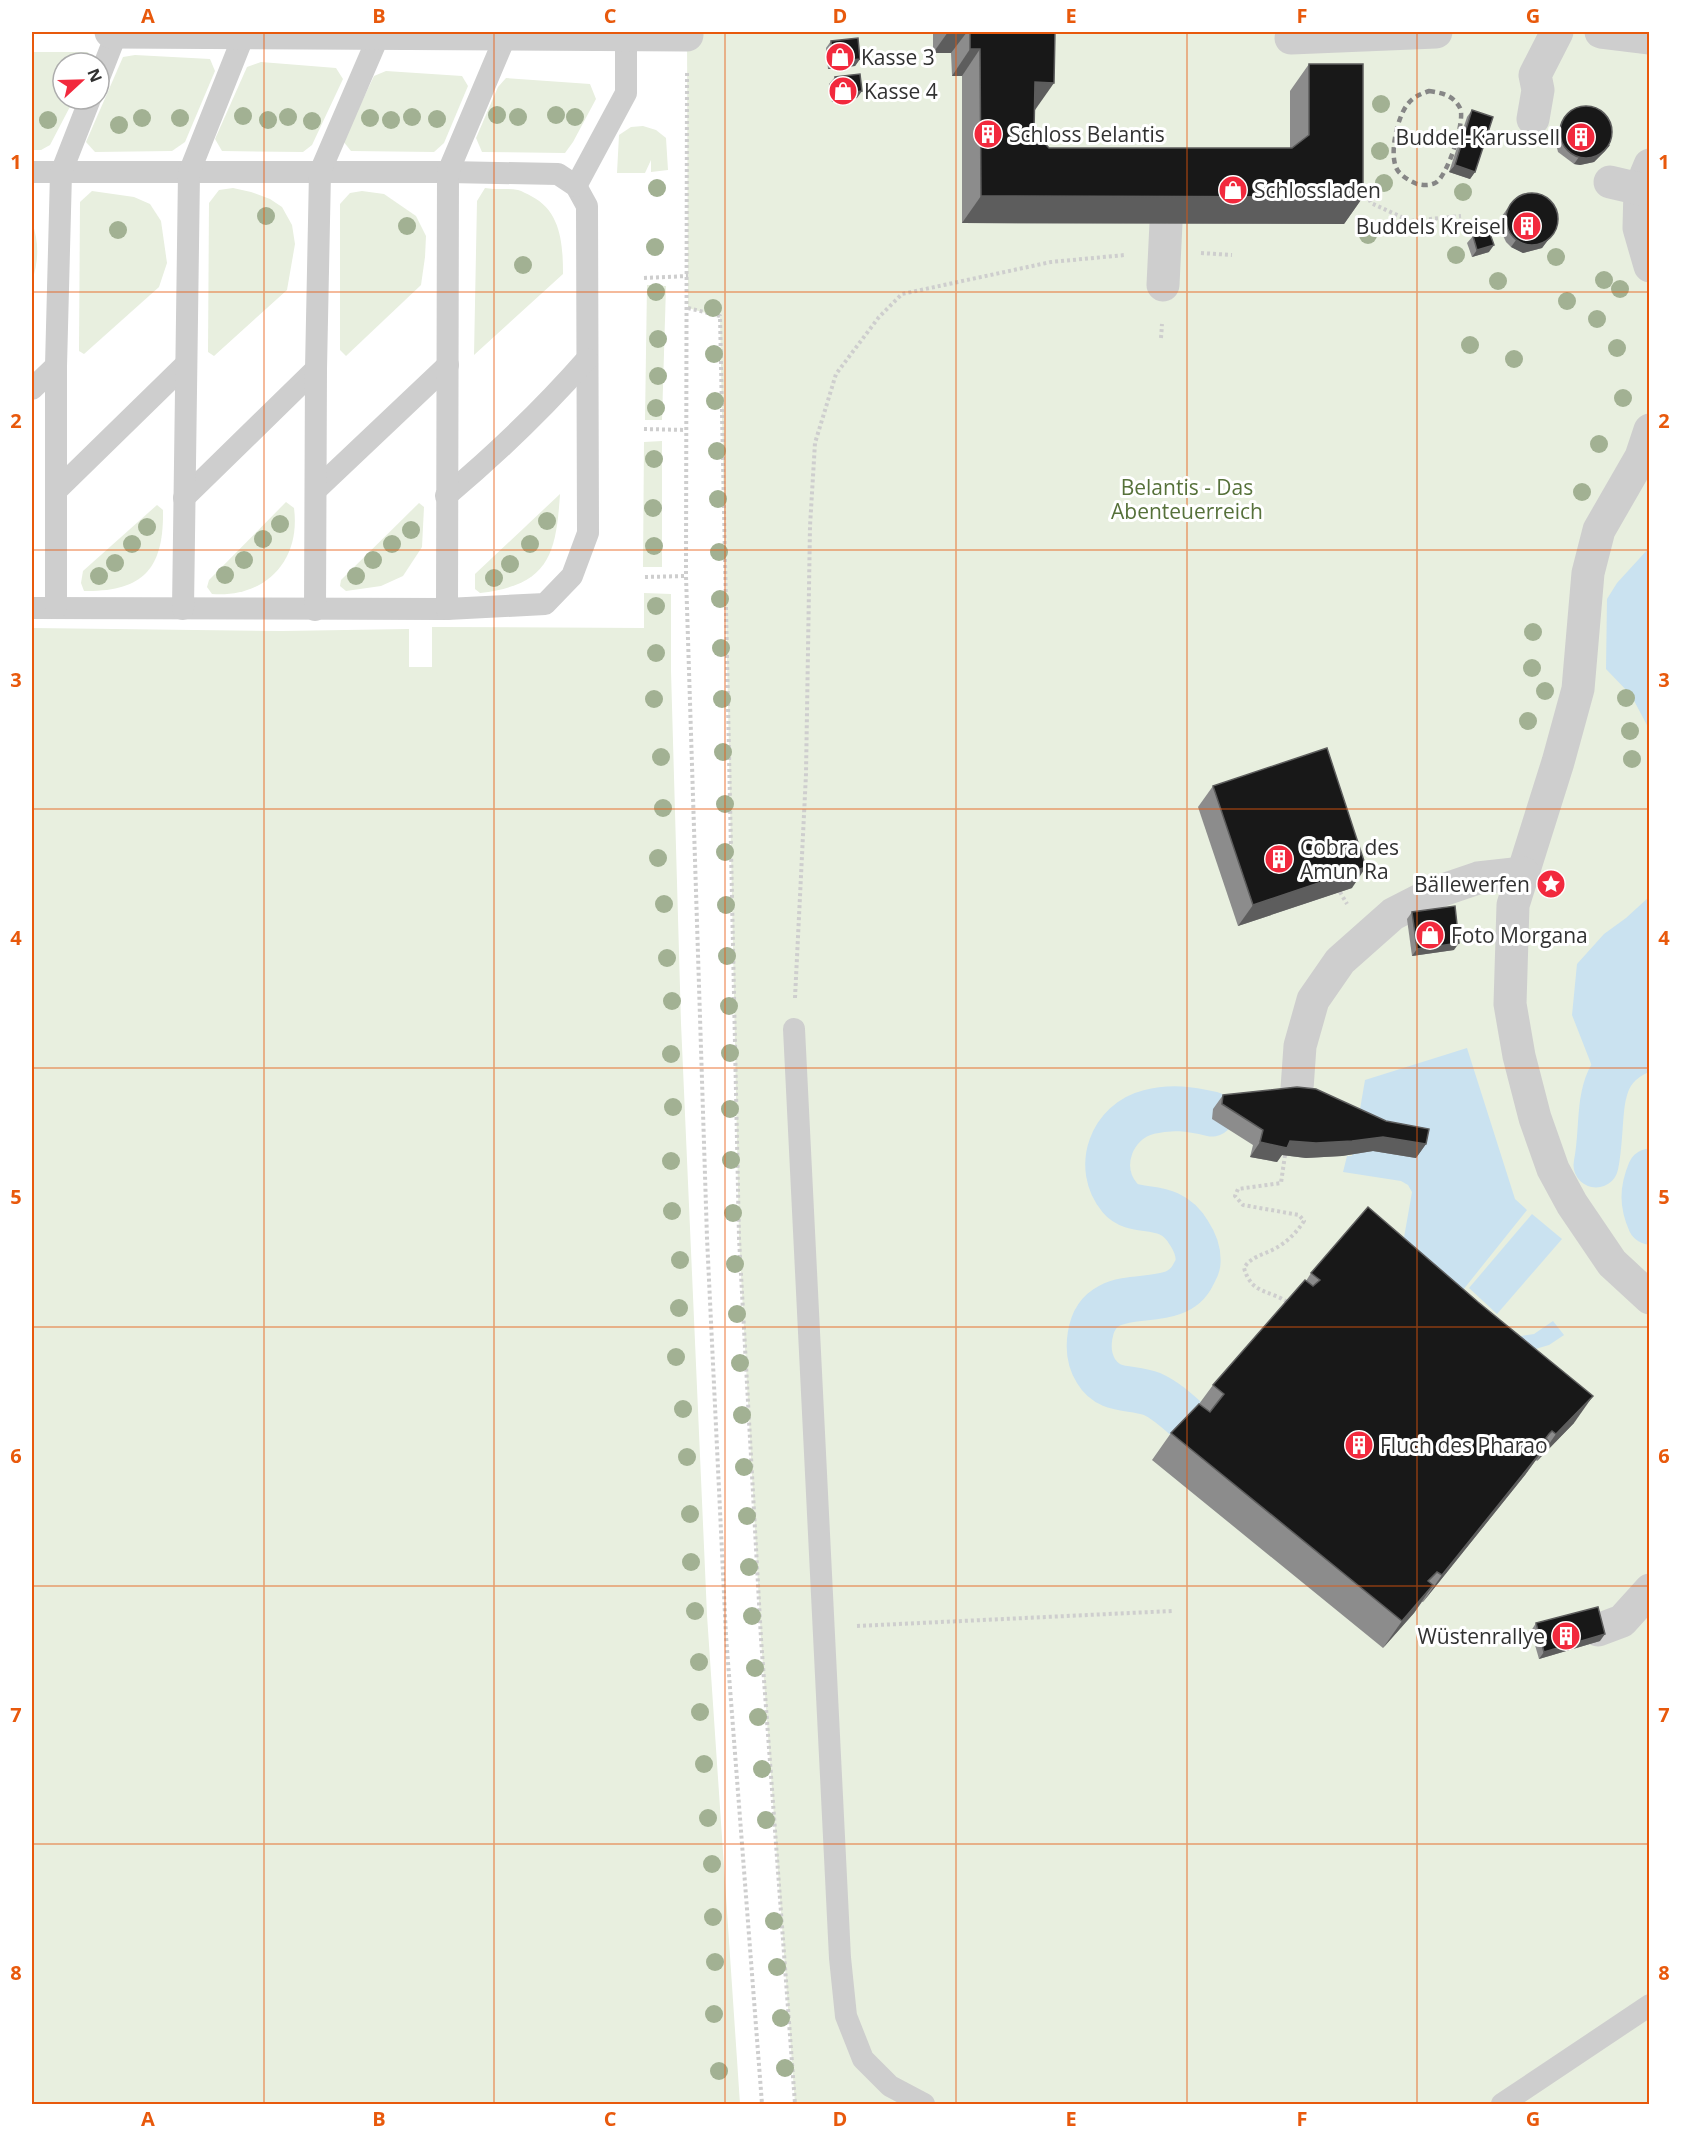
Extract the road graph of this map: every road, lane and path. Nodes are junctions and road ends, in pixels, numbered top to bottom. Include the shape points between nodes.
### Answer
1 (111, 32) edge
2 (117, 32) edge
3 (245, 32) edge
4 (1436, 32) edge
5 (1557, 32) edge
6 (1601, 32) edge
7 (378, 33) edge
8 (506, 33) edge
9 (626, 34) edge
10 (687, 35) joint
11 (1291, 38) dead end
12 (1650, 38) edge
13 (110, 51) edge
14 (85, 111) edge
15 (1533, 119) dead end
16 (320, 171) junction
17 (32, 172) edge
18 (448, 172) junction
19 (61, 173) junction
20 (189, 173) junction
21 (1362, 173) edge
22 (1633, 179) edge
23 (576, 186) junction
24 (1461, 216) dead end
25 (1165, 237) junction
26 (1232, 255) dead end
27 (1650, 266) edge
28 (688, 276) junction
29 (644, 278) dead end
30 (1163, 285) dead end
31 (688, 308) junction
32 (587, 359) junction
33 (186, 364) junction
34 (448, 365) junction
35 (56, 366) junction
36 (316, 369) junction
37 (32, 389) edge
38 (644, 429) dead end
39 (686, 430) junction
40 (1650, 430) edge
41 (317, 489) junction
42 (56, 491) junction
43 (446, 496) junction
44 (183, 498) junction
45 (686, 576) junction
46 (645, 577) dead end
47 (32, 608) edge
48 (56, 608) junction
49 (183, 609) junction
50 (447, 609) junction
51 (315, 610) junction
52 (1522, 873) junction
53 (794, 1029) joint
54 (1296, 1102) edge
55 (1285, 1155) edge
56 (1650, 1298) edge
57 (1297, 1310) edge
58 (1650, 1590) edge
59 (1172, 1611) dead end
60 (823, 1628) junction
61 (1598, 1630) edge
62 (1650, 2005) edge
63 (762, 2104) edge
64 (795, 2104) edge
65 (924, 2104) edge
66 (1502, 2104) edge

1 - 2 street
2 - 3 street
2 - 13 lane
3 - 7 street
3 - 20 lane
4 - 11 street
5 - 15 street via 1534,75 1538,90
6 - 12 street
7 - 8 street
7 - 16 lane
8 - 9 street
8 - 18 lane
9 - 10 street
9 - 23 lane via 626,93
10 - 28 path
14 - 19 lane
16 - 18 lane
16 - 20 lane
16 - 36 lane
17 - 19 lane
18 - 23 lane via 558,174
18 - 34 lane
19 - 20 lane
19 - 35 lane
20 - 33 lane
21 - 24 path via 1362,184 1371,203 1410,220
22 - 27 street via 1639,228
23 - 32 lane via 587,206
25 - 26 path
25 - 30 street
25 - 53 path via 902,294 879,316 836,374 815,443
28 - 29 path
28 - 31 path
31 - 39 path
31 - 64 path via 720,316 739,1238 761,1639
32 - 43 lane via 554,396
32 - 50 lane via 588,533 572,576 545,604
33 - 42 lane
33 - 44 lane
34 - 41 lane
34 - 43 lane
35 - 37 lane
35 - 42 lane
36 - 41 lane
36 - 44 lane
38 - 39 path
39 - 45 path
40 - 52 street via 1641,457 1599,530 1588,573 1578,689
41 - 51 lane
42 - 48 lane
43 - 50 lane
44 - 49 lane
45 - 46 path
45 - 63 path via 707,1238 724,1589
47 - 48 lane
48 - 49 lane
49 - 51 lane
50 - 51 lane
52 - 54 street via 1478,878 1434,892 1394,914 1340,961 1313,1000 1300,1046
52 - 56 street via 1513,905 1510,1004 1535,1118 1553,1169 1572,1204 1612,1263
53 - 60 lane
55 - 57 path via 1281,1183 1238,1189 1236,1196 1243,1204 1299,1215 1304,1221 1278,1247 1248,1261 1244,1268 1248,1281 1260,1291 1284,1299
58 - 61 street via 1622,1621
59 - 60 path
60 - 65 lane via 846,2016 864,2059 890,2086
62 - 66 lane

